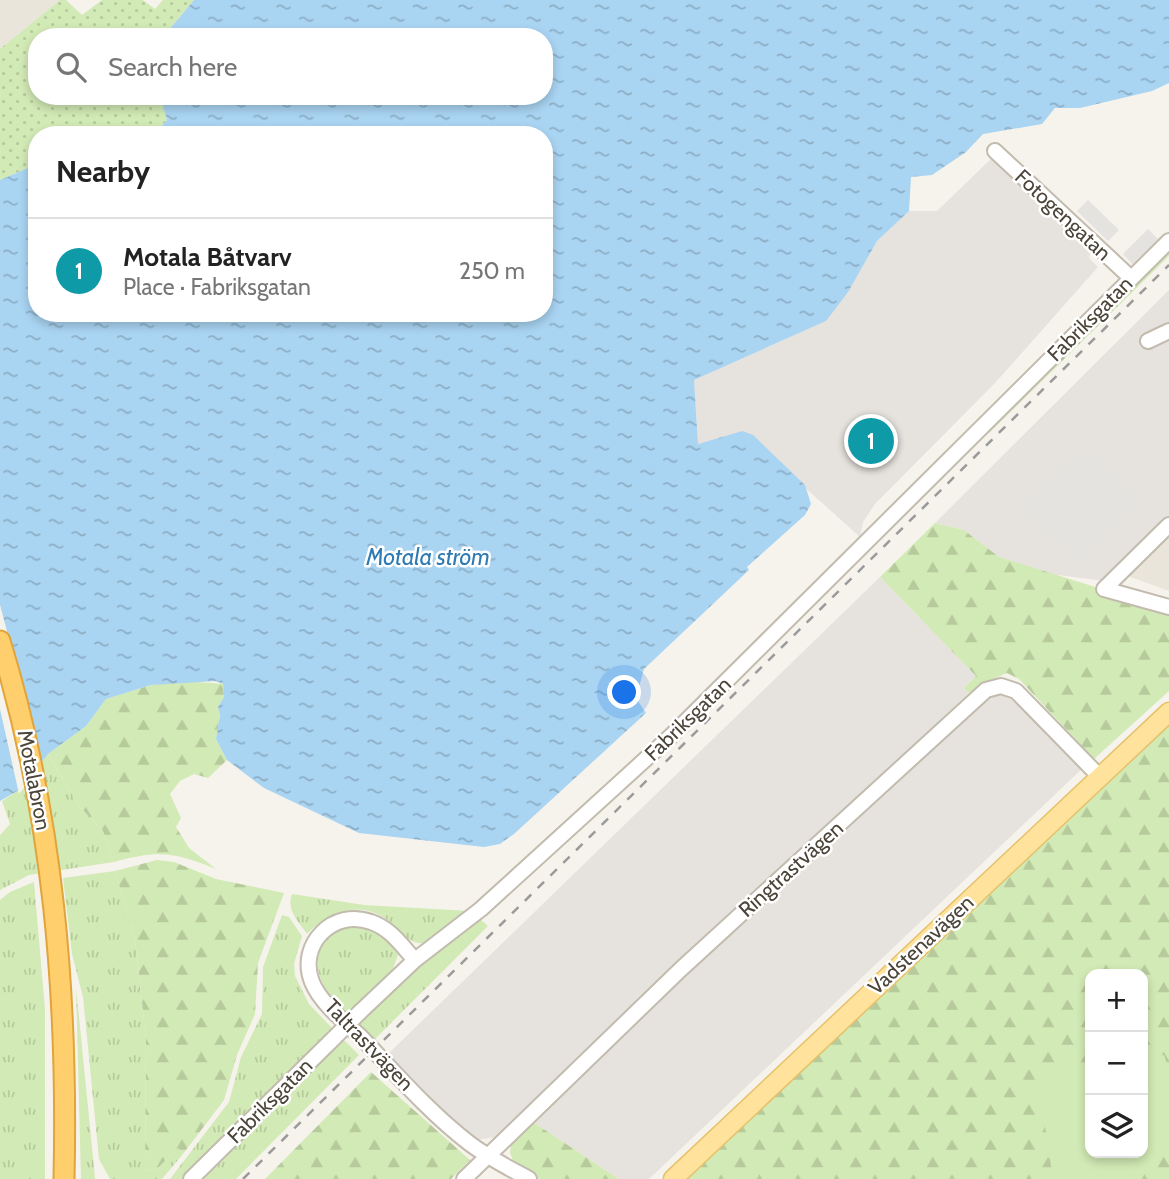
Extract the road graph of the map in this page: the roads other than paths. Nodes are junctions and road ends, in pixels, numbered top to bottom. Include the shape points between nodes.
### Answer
1 (995, 151) dead end
2 (1169, 241) edge
3 (1131, 278) junction
4 (1169, 331) edge
5 (1148, 341) dead end
6 (1169, 524) edge
7 (1169, 607) edge
8 (0, 641) edge
9 (0, 685) edge
10 (1169, 712) edge
11 (1100, 777) junction
12 (51, 922) junction
13 (415, 960) junction
14 (488, 1156) junction
15 (52, 1179) edge
16 (64, 1179) edge
17 (191, 1179) edge
18 (464, 1179) edge
19 (529, 1179) edge
20 (673, 1179) edge

1 - 3 street, Fotogengatan
2 - 3 street, Fabriksgatan
3 - 13 street, Fabriksgatan via 671,736 481,909
4 - 5 street
6 - 7 street via 1104,589
8 - 12 highway, Motalabron via 40,805
9 - 12 highway, Motalabron
10 - 11 main road, Vadstenavägen
11 - 14 street, Ringtrastvägen via 1016,691 1003,686 986,690 681,968
11 - 20 main road, Vadstenavägen
12 - 15 highway
12 - 16 highway via 66,1060
13 - 14 street, Taltrastvägen via 382,927 345,919 317,937 309,971 325,1001 445,1123
13 - 17 street, Fabriksgatan, bridge
14 - 18 street, Ringtrastvägen
14 - 19 street, Taltrastvägen

